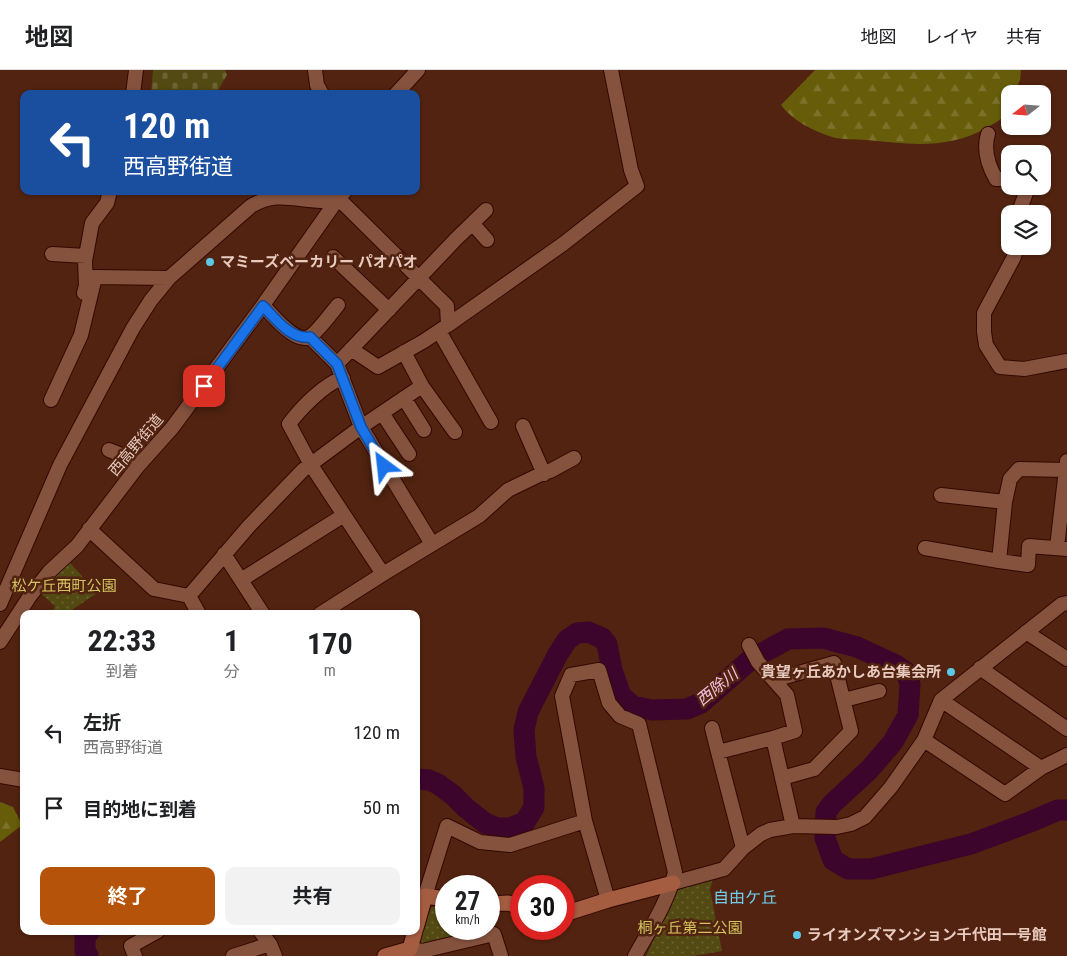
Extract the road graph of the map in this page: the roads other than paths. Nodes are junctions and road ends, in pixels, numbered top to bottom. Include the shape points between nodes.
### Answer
1 (136, 70) edge
2 (315, 70) edge
3 (418, 70) edge
4 (611, 70) edge
5 (134, 90) edge
6 (320, 90) edge
7 (400, 90) edge
8 (988, 134) dead end
9 (1001, 180) edge
10 (109, 195) edge
11 (341, 196) edge
12 (486, 210) dead end
13 (473, 224) junction
14 (487, 240) dead end
15 (52, 254) dead end
16 (1014, 255) edge
17 (86, 256) junction
18 (333, 257) dead end
19 (169, 278) junction
20 (420, 278) junction
21 (338, 305) dead end
22 (263, 306) junction
23 (389, 310) junction
24 (444, 328) junction
25 (81, 335) junction
26 (310, 337) junction
27 (351, 349) junction
28 (404, 352) junction
29 (1067, 361) edge
30 (337, 364) junction
31 (343, 378) junction
32 (422, 386) junction
33 (404, 398) junction
34 (51, 400) dead end
35 (382, 413) junction
36 (491, 422) dead end
37 (523, 426) dead end
38 (361, 427) junction
39 (424, 430) dead end
40 (455, 432) dead end
41 (109, 450) dead end
42 (408, 454) dead end
43 (574, 458) dead end
44 (141, 463) junction
45 (311, 465) junction
46 (1066, 465) edge
47 (544, 474) junction
48 (941, 495) dead end
49 (1005, 502) junction
50 (344, 515) junction
51 (89, 529) junction
52 (432, 544) junction
53 (925, 548) dead end
54 (1062, 548) edge
55 (224, 554) junction
56 (999, 561) junction
57 (382, 574) junction
58 (241, 580) junction
59 (189, 596) junction
60 (1067, 603) edge
61 (0, 604) edge
62 (22, 610) edge
63 (197, 610) edge
64 (260, 610) edge
65 (326, 610) edge
66 (20, 613) edge
67 (1026, 632) junction
68 (0, 642) edge
69 (750, 645) dead end
70 (1067, 658) edge
71 (980, 668) junction
72 (774, 680) junction
73 (879, 691) dead end
74 (844, 700) junction
75 (942, 700) junction
76 (712, 728) dead end
77 (1067, 728) edge
78 (773, 738) junction
79 (924, 740) junction
80 (718, 752) junction
81 (1067, 755) edge
82 (1041, 768) junction
83 (0, 776) edge
84 (782, 778) junction
85 (20, 779) edge
86 (585, 821) junction
87 (793, 826) junction
88 (743, 848) junction
89 (673, 883) junction
90 (425, 896) junction
91 (435, 897) edge
92 (608, 900) junction
93 (575, 910) edge
94 (420, 914) edge
95 (151, 935) edge
96 (263, 935) edge
97 (414, 935) edge
98 (410, 949) junction
99 (272, 950) edge
100 (136, 956) edge
101 (233, 956) edge
102 (385, 956) edge
103 (501, 956) edge
104 (635, 956) edge

1 - 5 street
2 - 6 street
3 - 7 street
4 - 24 street via 637,186 563,244
8 - 9 street via 985,143 991,170 996,179
10 - 17 street via 92,224
11 - 19 street via 321,201 281,196 260,201
11 - 20 street via 344,204
11 - 22 street, 西高野街道
12 - 13 street
13 - 14 street
13 - 20 street
15 - 17 street
16 - 29 street via 984,313 986,345 1000,367 1024,369
17 - 25 street via 86,286 73,332
18 - 23 street
19 - 25 street via 96,277
19 - 61 street via 133,328 60,465
20 - 23 street
20 - 24 street via 447,306
21 - 26 street
22 - 26 street via 289,331 302,338
22 - 44 street, 西高野街道 via 172,428
23 - 27 street
24 - 28 street
24 - 36 street
25 - 34 street
26 - 30 street
27 - 28 street via 378,367
27 - 30 street
28 - 32 street
30 - 31 street
31 - 38 street
31 - 45 street via 327,386 289,424
32 - 33 street
32 - 40 street
33 - 35 street
33 - 39 street
35 - 38 street
35 - 42 street
37 - 47 street
38 - 45 street
38 - 52 street
41 - 44 street
43 - 47 street
44 - 51 street, 西高野街道
45 - 50 street
45 - 55 street via 277,496
46 - 49 street via 1019,469 1010,479
46 - 54 street
47 - 52 street via 508,490 479,516
48 - 49 street
49 - 56 street
50 - 57 street
50 - 58 street
51 - 59 street via 154,589
51 - 62 street, 西高野街道 via 77,546 49,572
52 - 57 street
53 - 56 street
54 - 56 street via 1029,546 1028,564
55 - 58 street
55 - 59 street
57 - 65 street
58 - 64 street
59 - 63 street
60 - 67 street
66 - 68 street, 西高野街道
67 - 70 street
67 - 71 street
69 - 72 street via 758,662
71 - 75 street
71 - 77 street
72 - 74 street via 834,663
72 - 78 street via 787,695 795,731
73 - 74 street
74 - 84 street via 851,730 814,769
75 - 79 street
75 - 82 street
76 - 80 street
78 - 80 street
78 - 84 street
79 - 82 street via 1005,794
79 - 87 street via 865,817 837,827
80 - 88 street
81 - 82 street
83 - 85 street
84 - 87 street
86 - 89 street via 562,696 570,675 599,670 609,703 620,716 639,724 675,872
86 - 90 street via 510,845 480,842 448,826
86 - 92 street
87 - 88 street via 770,830
88 - 89 street via 724,869
89 - 92 street
89 - 104 street
90 - 91 street
90 - 94 street
92 - 93 street
95 - 100 street via 132,946
96 - 99 street
97 - 98 street
98 - 102 street
98 - 103 street via 422,951 494,934
99 - 101 street

